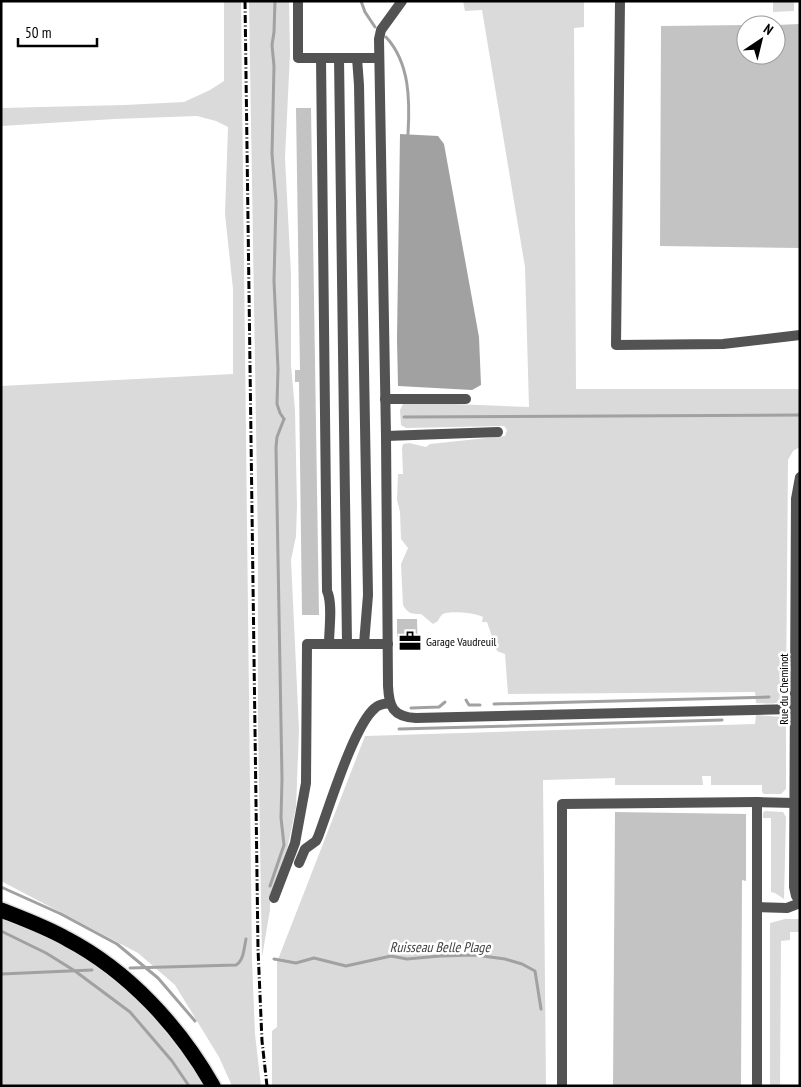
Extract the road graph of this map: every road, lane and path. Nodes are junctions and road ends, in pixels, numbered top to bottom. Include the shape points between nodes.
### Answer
1 (298, 1) edge
2 (402, 1) edge
3 (620, 1) edge
4 (321, 58) junction
5 (339, 58) junction
6 (357, 58) junction
7 (379, 58) junction
8 (800, 335) edge
9 (385, 399) junction
10 (466, 399) dead end
11 (498, 432) dead end
12 (386, 436) junction
13 (800, 476) edge
14 (798, 590) edge
15 (406, 639) dead end
16 (392, 642) junction
17 (329, 644) junction
18 (347, 644) junction
19 (364, 644) junction
20 (456, 644) dead end
21 (473, 644) dead end
22 (797, 689) edge
23 (389, 703) junction
24 (795, 709) junction
25 (757, 802) junction
26 (795, 803) junction
27 (299, 863) dead end
28 (274, 898) dead end
29 (800, 902) edge
30 (757, 907) junction
31 (1, 910) edge
32 (213, 1086) edge
33 (562, 1086) edge
34 (757, 1086) edge

1 - 4 street via 298,58
2 - 7 street via 379,34
3 - 8 street via 616,344 723,344
4 - 5 street
4 - 17 street via 327,590 331,606
5 - 6 street
5 - 18 street
6 - 7 street
6 - 19 street via 368,595
7 - 9 street
9 - 10 street
9 - 12 street
11 - 12 street
12 - 16 street
13 - 14 street, Rue du Cheminot via 796,499
14 - 22 street, Rue du Cheminot
15 - 16 path
16 - 19 street
16 - 23 street
17 - 18 street
17 - 28 street via 307,644 306,783 295,843
18 - 19 street
20 - 21 path
22 - 24 street, Rue du Cheminot
23 - 24 street via 397,713 416,718
23 - 27 street via 374,708 362,725 318,837 306,849
24 - 26 street, Rue du Cheminot
25 - 26 street
25 - 30 street
25 - 33 street via 562,804
26 - 29 street, Rue du Cheminot via 795,892
29 - 30 street via 787,908
30 - 34 street
31 - 32 highway via 68,939 121,976 170,1024

